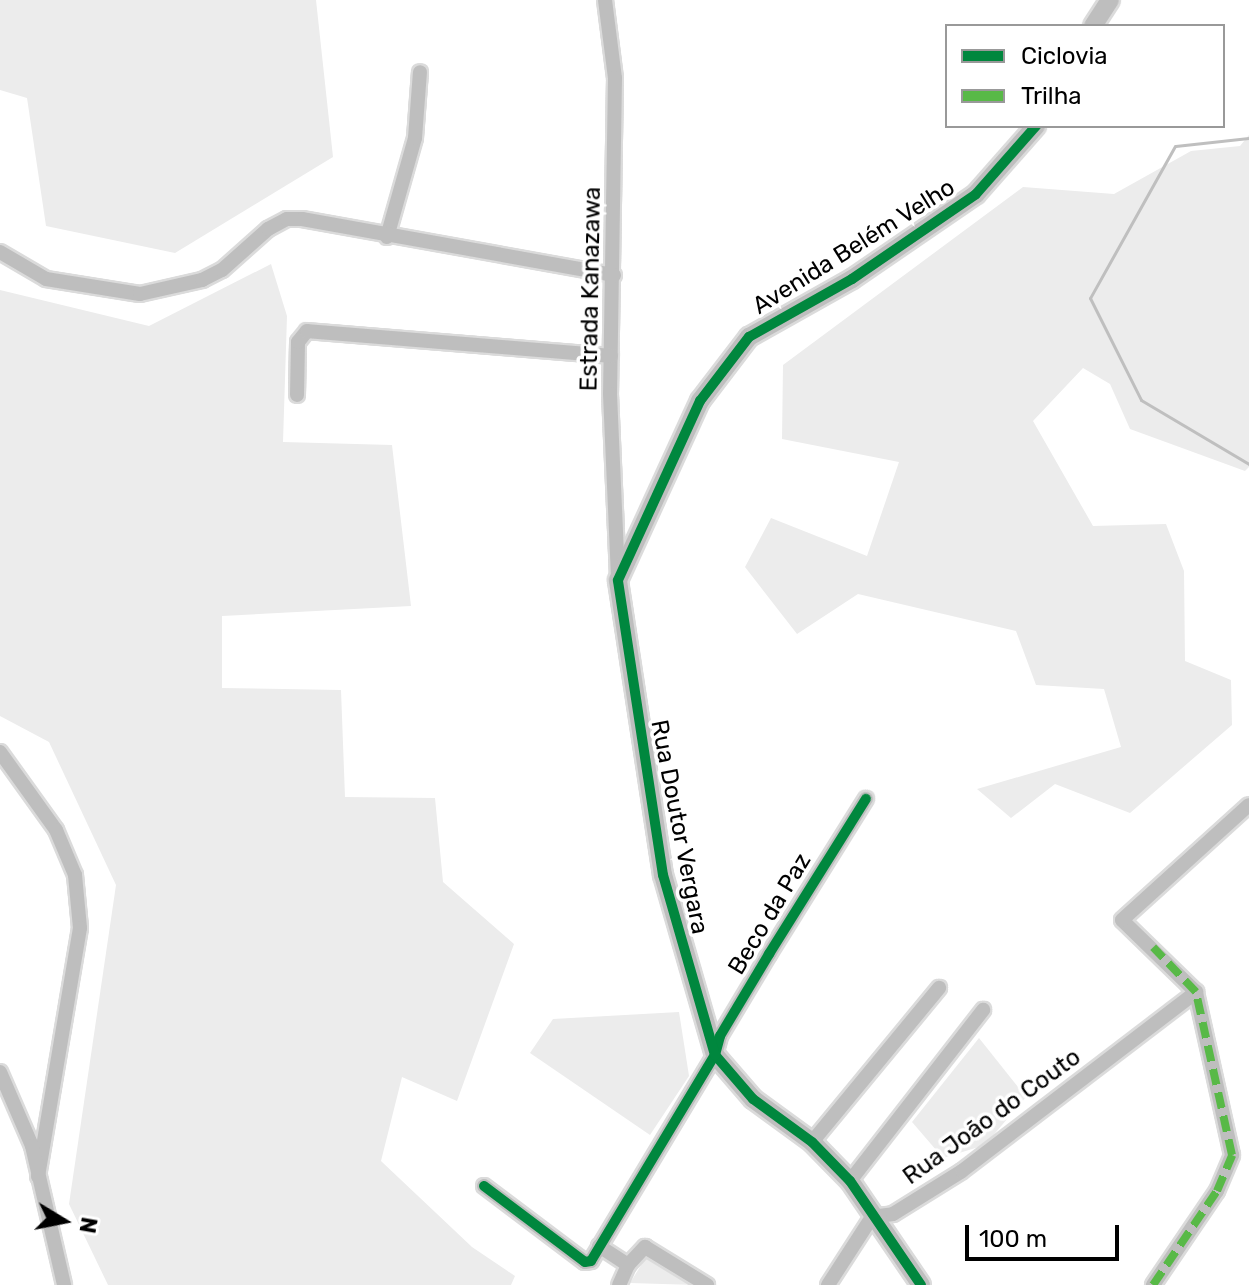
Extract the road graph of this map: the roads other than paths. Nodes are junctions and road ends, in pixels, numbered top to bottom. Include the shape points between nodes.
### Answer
1 (605, 0) edge
2 (1110, 0) edge
3 (1094, 24) edge
4 (420, 72) dead end
5 (1034, 128) edge
6 (387, 237) junction
7 (0, 252) edge
8 (614, 275) junction
9 (611, 356) junction
10 (297, 395) dead end
11 (618, 580) junction
12 (0, 752) edge
13 (866, 799) dead end
14 (1249, 805) edge
15 (939, 988) dead end
16 (1196, 992) junction
17 (983, 1010) dead end
18 (715, 1055) junction
19 (0, 1072) edge
20 (812, 1142) junction
21 (38, 1176) junction
22 (850, 1181) junction
23 (484, 1186) dead end
24 (872, 1217) junction
25 (599, 1246) junction
26 (628, 1265) junction
27 (64, 1285) edge
28 (619, 1285) edge
29 (707, 1285) edge
30 (828, 1285) edge
31 (921, 1285) edge
32 (1153, 1285) edge

1 - 8 street, Estrada Kanazawa via 615,78
2 - 3 main road
4 - 6 street via 415,138
5 - 11 main road, Avenida Belém Velho via 976,194 852,279 749,337 700,401
6 - 7 street via 287,219 202,280 140,294 46,279
6 - 8 street
8 - 9 street, Estrada Kanazawa
9 - 10 street via 307,331 298,342
9 - 11 street, Estrada Kanazawa
11 - 18 main road, Rua Doutor Vergara via 663,875
12 - 21 street via 56,830 75,875 80,928
13 - 18 street, Beco da Paz via 720,1036
14 - 16 street via 1122,920
15 - 20 street
16 - 24 street, Rua João do Couto via 962,1171 893,1214
16 - 32 street via 1231,1168
17 - 22 street
18 - 20 main road, Rua Doutor Vergara via 753,1099
18 - 25 street, Beco da Paz
19 - 21 street via 32,1146
20 - 22 main road, Rua Doutor Vergara
21 - 27 street
22 - 24 main road, Rua Doutor Vergara
23 - 25 street via 585,1262
24 - 30 street
24 - 31 main road, Rua Doutor Vergara
25 - 26 street
26 - 28 street
26 - 29 street via 645,1247

